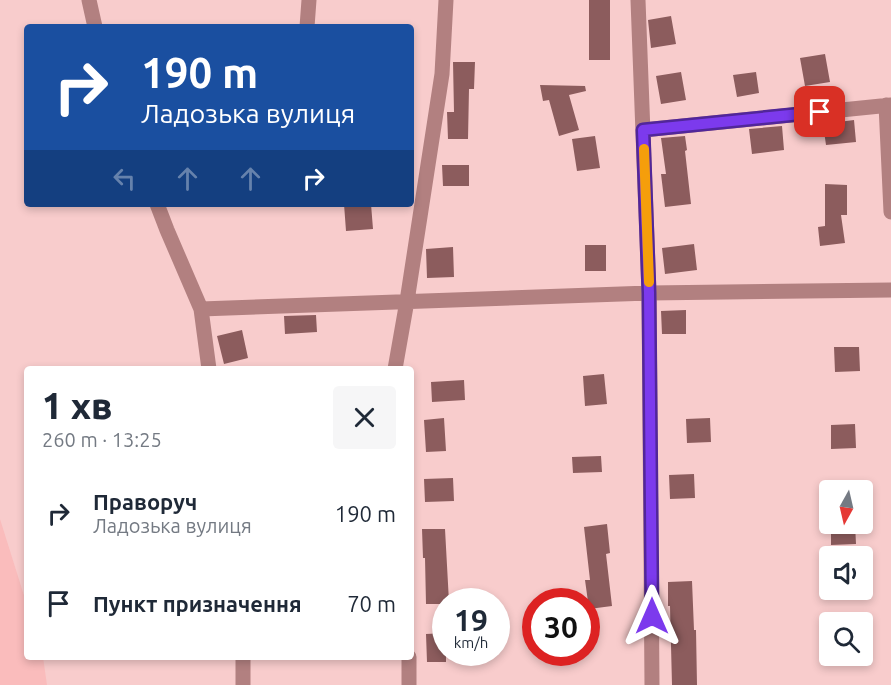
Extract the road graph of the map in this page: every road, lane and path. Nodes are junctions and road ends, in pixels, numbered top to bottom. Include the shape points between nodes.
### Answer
1 (89, 0) edge
2 (309, 0) edge
3 (446, 0) edge
4 (638, 0) edge
5 (94, 24) edge
6 (307, 24) edge
7 (889, 105) edge
8 (643, 130) junction
9 (158, 207) edge
10 (891, 212) edge
11 (891, 290) edge
12 (649, 293) junction
13 (407, 301) junction
14 (201, 309) junction
15 (209, 366) edge
16 (396, 366) edge
17 (243, 660) edge
18 (409, 660) edge
19 (243, 685) edge
20 (409, 685) edge
21 (652, 685) edge

1 - 5 street
2 - 6 street
3 - 13 street via 442,74
4 - 8 street
7 - 8 street
7 - 10 street
8 - 12 street
9 - 14 street
11 - 12 street
12 - 13 street
12 - 21 street
13 - 14 street
13 - 16 street
14 - 15 street
17 - 19 street
18 - 20 street

